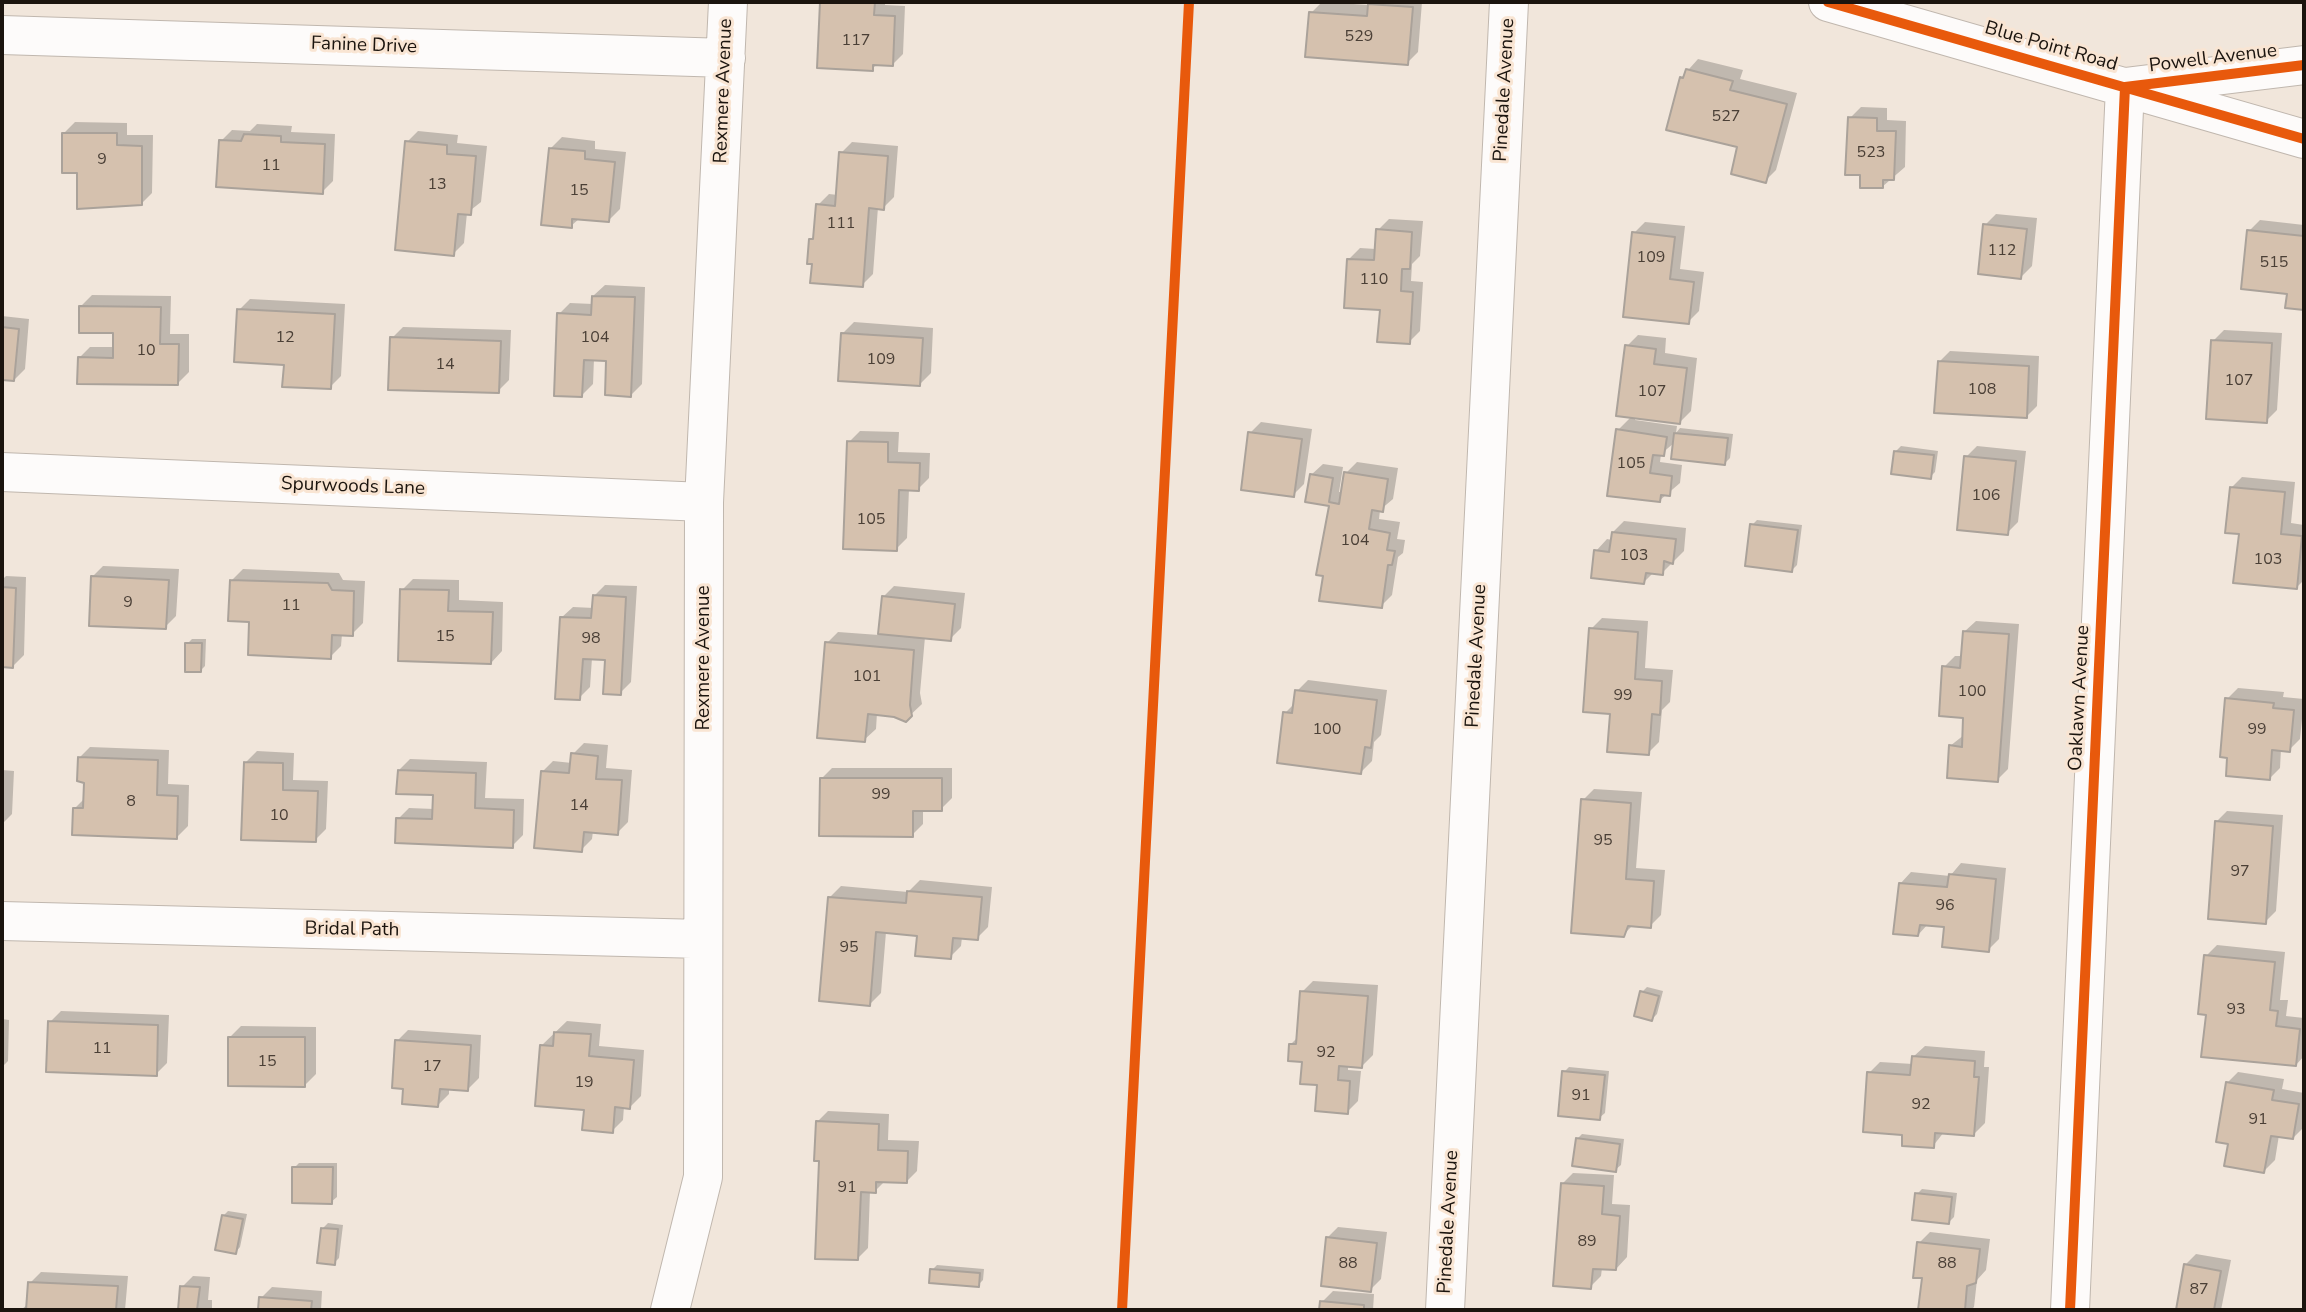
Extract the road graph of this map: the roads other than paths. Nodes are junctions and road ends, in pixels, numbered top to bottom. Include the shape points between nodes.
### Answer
1 (728, 2) edge
2 (1509, 2) edge
3 (1829, 2) edge
4 (2, 34) edge
5 (726, 58) junction
6 (2304, 65) edge
7 (2125, 87) junction
8 (2304, 139) edge
9 (2, 472) edge
10 (704, 502) junction
11 (2, 921) edge
12 (702, 939) junction
13 (670, 1310) edge
14 (1445, 1310) edge
15 (2070, 1310) edge

1 - 5 street, Rexmere Avenue
2 - 14 street, Pinedale Avenue
3 - 7 street, Blue Point Road
4 - 5 street, Fanine Drive
5 - 10 street, Rexmere Avenue
6 - 7 street, Powell Avenue
7 - 8 street, Blue Point Road
7 - 15 street, Oaklawn Avenue
9 - 10 street, Spurwoods Lane
10 - 12 street, Rexmere Avenue
11 - 12 street, Bridal Path
12 - 13 street, Rexmere Avenue via 703,1177

